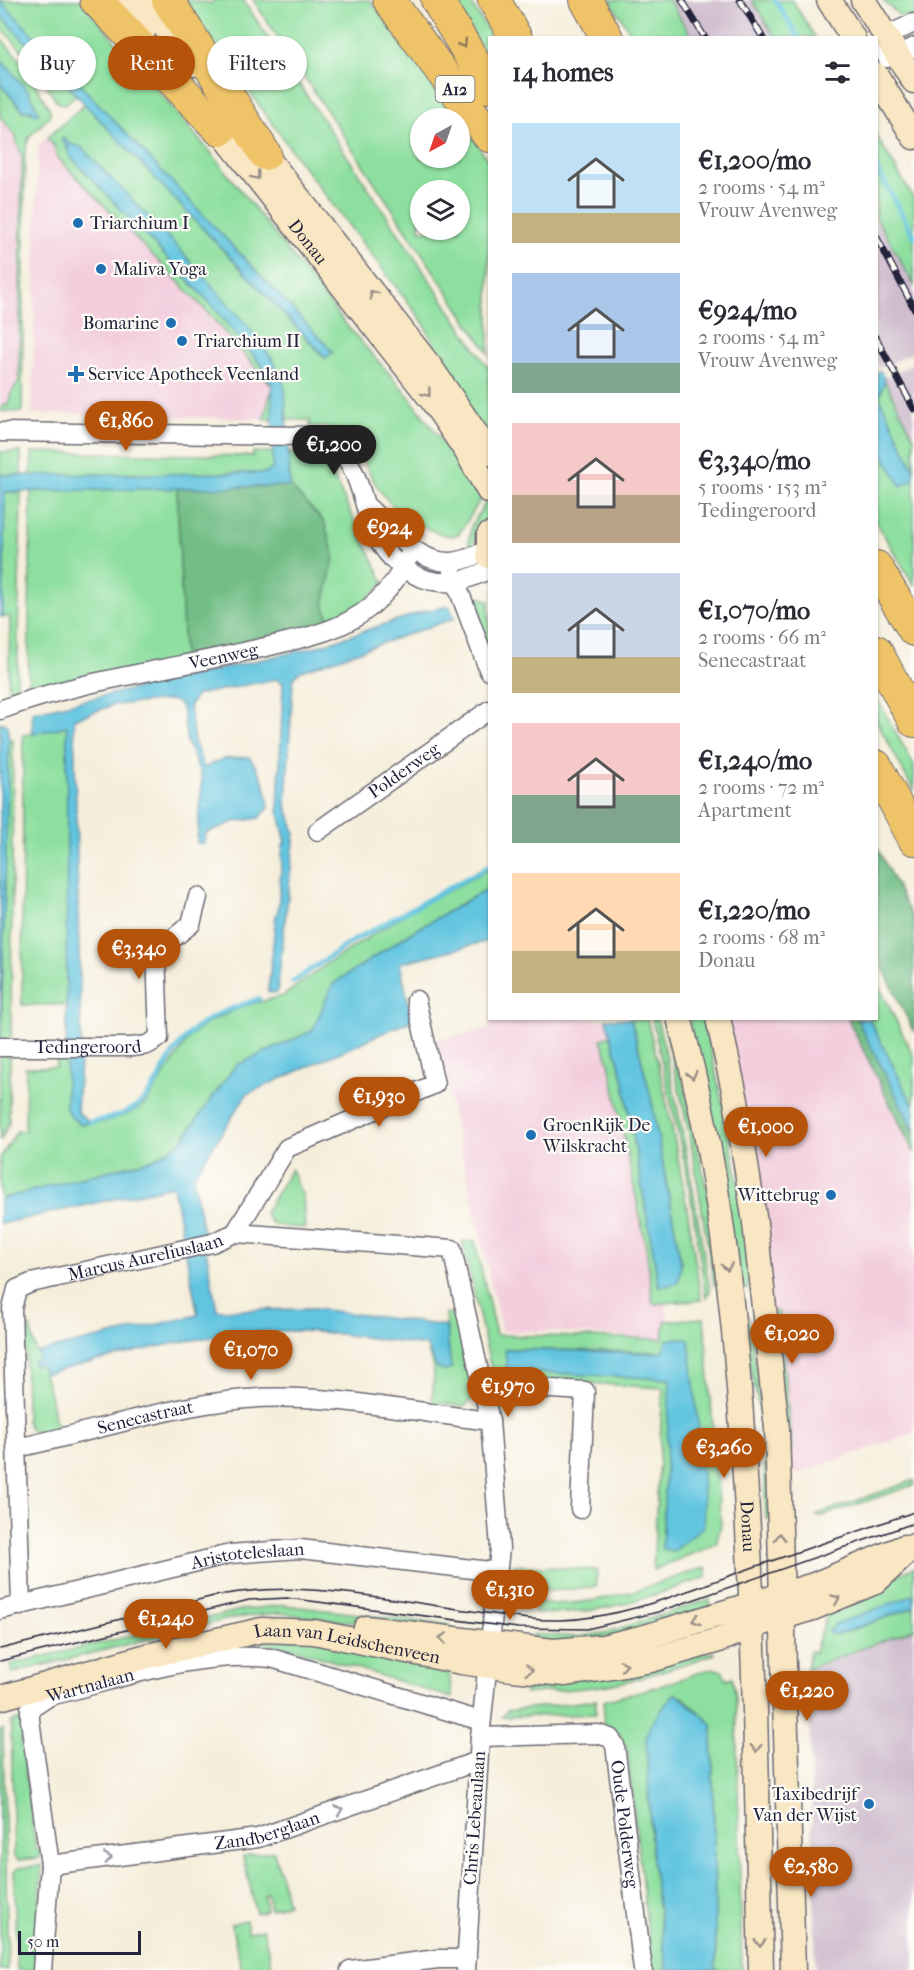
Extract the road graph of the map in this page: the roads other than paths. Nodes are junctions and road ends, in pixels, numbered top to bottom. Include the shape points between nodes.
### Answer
1 (96, 0) edge
2 (119, 0) edge
3 (144, 0) edge
4 (168, 0) edge
5 (389, 0) edge
6 (437, 0) edge
7 (494, 0) edge
8 (586, 0) edge
9 (829, 0) edge
10 (863, 0) edge
11 (914, 23) edge
12 (515, 36) edge
13 (606, 36) edge
14 (852, 36) edge
15 (890, 50) edge
16 (878, 78) edge
17 (914, 81) edge
18 (488, 85) edge
19 (220, 130) junction
20 (488, 135) edge
21 (914, 137) edge
22 (265, 154) junction
23 (0, 432) edge
24 (488, 452) edge
25 (488, 489) edge
26 (367, 507) junction
27 (412, 549) junction
28 (488, 553) edge
29 (488, 554) edge
30 (449, 562) junction
31 (404, 569) junction
32 (878, 570) edge
33 (455, 582) junction
34 (914, 630) edge
35 (878, 655) edge
36 (488, 668) edge
37 (0, 710) edge
38 (488, 711) edge
39 (914, 721) edge
40 (878, 770) edge
41 (318, 831) dead end
42 (914, 839) edge
43 (198, 897) dead end
44 (416, 1000) dead end
45 (679, 1020) edge
46 (718, 1020) edge
47 (0, 1047) edge
48 (236, 1233) junction
49 (484, 1385) junction
50 (490, 1421) junction
51 (17, 1448) junction
52 (580, 1509) dead end
53 (914, 1544) edge
54 (498, 1572) junction
55 (21, 1606) junction
56 (781, 1607) junction
57 (0, 1610) edge
58 (752, 1615) junction
59 (488, 1655) junction
60 (0, 1681) edge
61 (0, 1698) edge
62 (481, 1729) junction
63 (478, 1761) junction
64 (50, 1865) junction
65 (466, 1964) edge
66 (42, 1970) edge
67 (350, 1970) edge
68 (643, 1970) edge
69 (761, 1970) edge
70 (793, 1970) edge

1 - 19 highway
2 - 19 main road, Donau
3 - 22 main road, Donau
4 - 22 highway
5 - 20 highway, A12
6 -> 18 highway, A12
7 - 12 highway
8 - 13 highway
9 - 14 main road
10 - 15 main road
11 - 15 street
15 - 17 main road
16 - 21 main road
19 -> 25 main road, Donau via 432,400
24 -> 22 main road, Donau via 431,368
23 - 26 street via 307,436 329,441 340,450
26 - 27 street
26 - 31 street via 374,531 388,555
27 - 30 street via 434,560
27 - 31 street, Veenweg
28 - 30 street
29 - 33 street
30 - 33 street
31 - 33 street via 423,579
31 - 37 street, Veenweg via 370,606 338,626
32 - 34 highway
33 - 36 street
35 - 39 highway
38 - 41 street, Polderweg
40 - 42 highway
43 - 47 street, Tedingeroord via 191,924 156,952 159,1038 132,1047
44 - 48 street via 435,1084 287,1148
45 -> 58 main road, Donau via 700,1111 733,1306
56 -> 46 main road, Donau via 777,1429 766,1317 737,1111
48 - 49 street, Marcus Aureliuslaan via 452,1249
48 - 51 street, Marcus Aureliuslaan via 212,1243 17,1289 12,1309
49 - 50 street, Marcus Aureliuslaan
49 - 52 street via 585,1391
50 - 51 street, Senecastraat via 325,1400 245,1399 210,1403
50 - 54 street, Marcus Aureliuslaan via 500,1548
51 - 55 street, Marcus Aureliuslaan
53 - 56 main road, Laan van Leidschenveen via 814,1584
54 - 55 street, Aristoteleslaan via 300,1549 266,1550 230,1554
54 - 59 street, Marcus Aureliuslaan
55 - 57 street, Aristoteleslaan
56 - 58 main road, Laan van Leidschenveen
56 - 70 main road, Donau
58 - 59 main road, Laan van Leidschenveen via 719,1640 651,1660 566,1674
58 -> 69 main road, Donau
59 -> 60 main road, Laan van Leidschenveen via 319,1621 256,1619
59 - 61 main road, Laan van Leidschenveen via 314,1632 262,1630 147,1656
59 - 62 street, Chris Lebeaulaan
62 - 63 street, Chris Lebeaulaan
62 - 64 street, Wartnalaan via 271,1658 245,1655 220,1657 50,1696 30,1709
62 - 68 street, Oude Polderweg via 598,1734 610,1738 615,1745
64 -> 63 street, Zandberglaan via 258,1838
63 - 65 street, Chris Lebeaulaan
64 - 66 street
65 - 67 street via 438,1959

